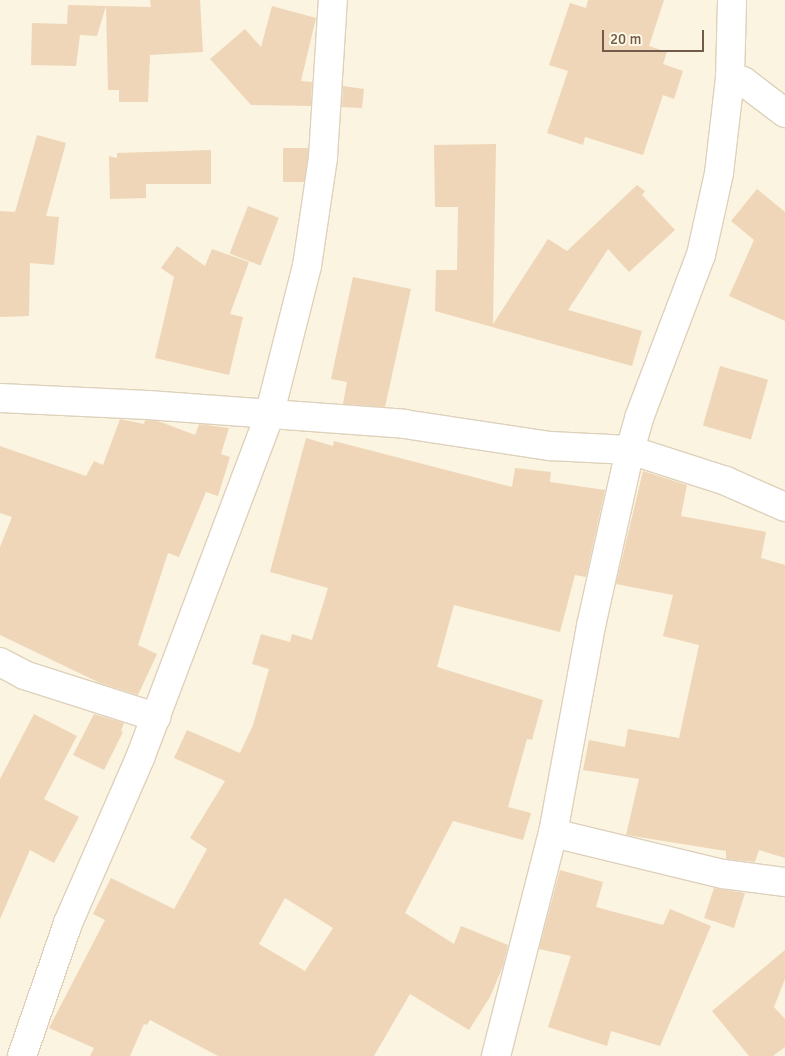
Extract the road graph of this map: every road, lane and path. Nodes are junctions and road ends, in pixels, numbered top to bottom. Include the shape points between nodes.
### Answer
1 (333, 0) edge
2 (732, 0) edge
3 (730, 78) junction
4 (785, 113) edge
5 (0, 398) edge
6 (269, 416) junction
7 (630, 450) junction
8 (785, 507) edge
9 (0, 662) edge
10 (156, 717) junction
11 (553, 833) junction
12 (785, 882) edge
13 (22, 1056) edge
14 (496, 1056) edge

1 - 6 street via 323,157 307,266
2 - 3 street
3 - 4 street via 743,81
3 - 7 street via 719,173 701,255
5 - 6 street via 148,404
6 - 7 street via 404,424 550,446
6 - 10 street
7 - 8 street via 726,481
7 - 11 street via 591,626
9 - 10 street via 24,675
10 - 13 street via 68,923
11 - 12 street via 723,874
11 - 14 street via 504,1035

